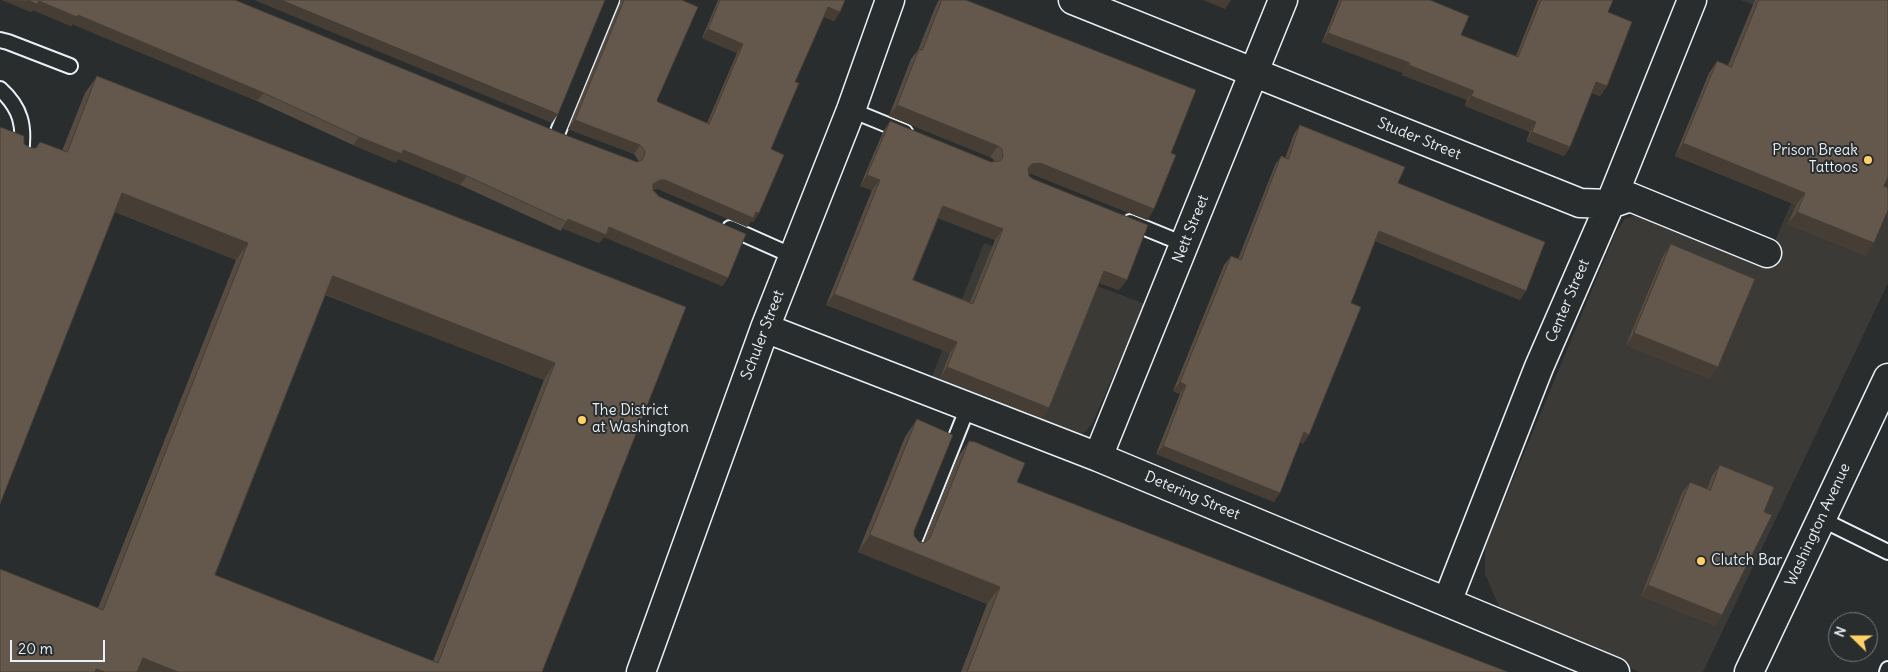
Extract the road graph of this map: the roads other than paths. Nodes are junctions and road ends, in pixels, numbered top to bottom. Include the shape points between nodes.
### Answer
1 (612, 0) edge
2 (890, 0) edge
3 (1073, 0) edge
4 (1283, 0) edge
5 (1692, 0) edge
6 (0, 40) edge
7 (70, 66) dead end
8 (1254, 73) junction
9 (0, 89) edge
10 (851, 110) junction
11 (557, 134) edge
12 (914, 136) edge
13 (20, 156) edge
14 (1610, 204) junction
15 (1120, 219) edge
16 (716, 223) edge
17 (1184, 244) junction
18 (1767, 253) dead end
19 (793, 256) junction
20 (765, 328) junction
21 (1888, 378) edge
22 (968, 407) junction
23 (1098, 457) junction
24 (1820, 519) junction
25 (910, 552) edge
26 (1888, 552) edge
27 (1447, 602) junction
28 (641, 672) edge
29 (1616, 672) edge
30 (1749, 672) edge

1 - 11 lane
2 - 10 street, Schuler Street
3 - 8 street, Studer Street
4 - 8 street, Nett Street
5 - 14 street, Center Street
6 - 7 lane
8 - 14 street, Studer Street via 1580,204
8 - 17 street, Nett Street
9 - 13 lane via 17,110 21,122 24,135
10 - 12 lane
10 - 19 street, Schuler Street
14 - 18 street, Studer Street via 1630,197
14 - 27 street, Center Street via 1539,367
15 - 17 lane
16 - 19 lane
17 - 23 street, Nett Street
19 - 20 street, Schuler Street
20 - 22 street, Detering Street
20 - 28 street, Schuler Street
21 - 24 street, Washington Avenue
22 - 23 street, Detering Street
22 - 25 lane
23 - 27 street, Detering Street
24 - 26 lane
24 - 30 street, Washington Avenue
27 - 29 street, Detering Street

